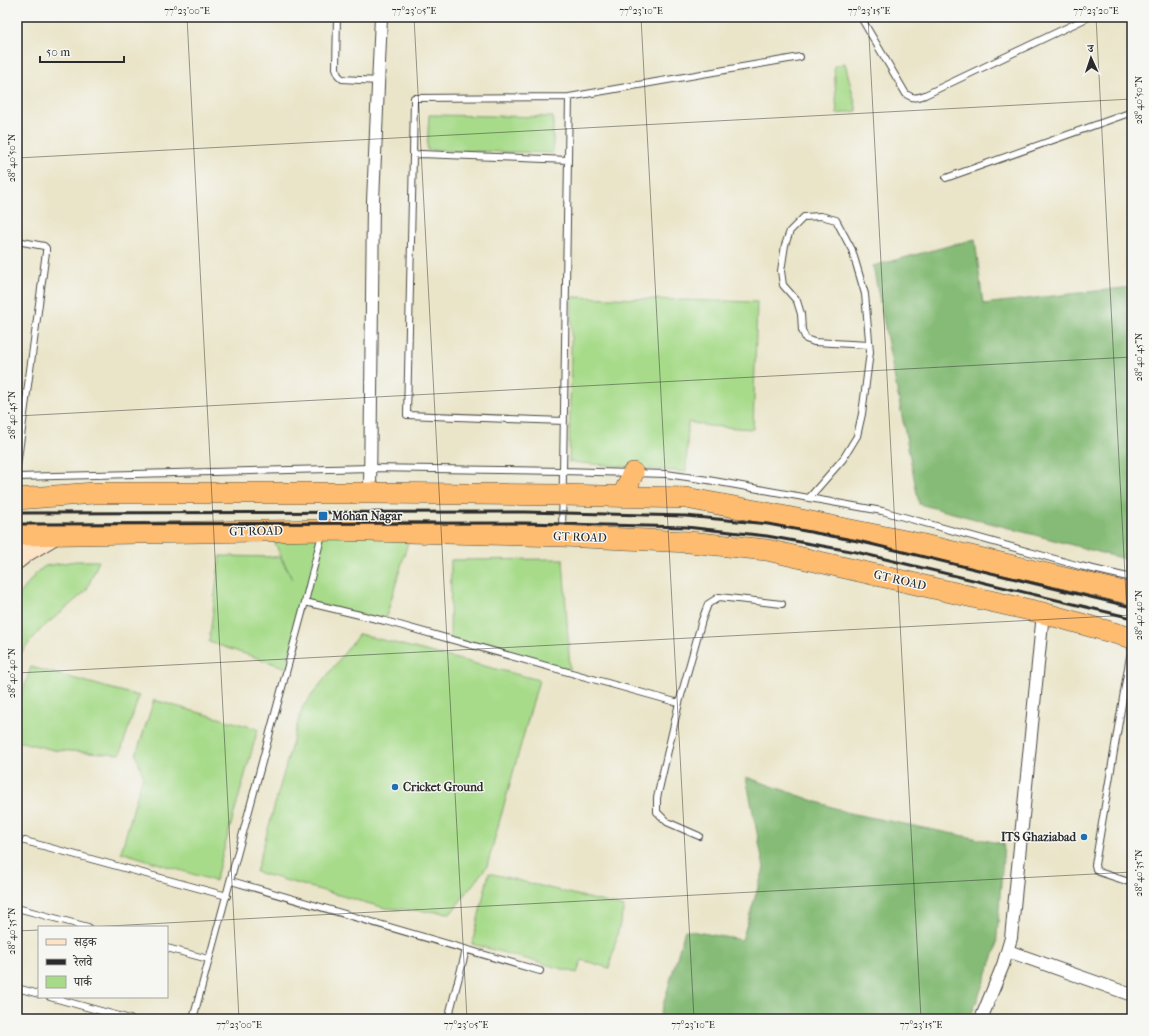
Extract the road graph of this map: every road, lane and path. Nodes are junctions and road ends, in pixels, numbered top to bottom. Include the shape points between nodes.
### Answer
1 (337, 17) edge
2 (381, 17) edge
3 (863, 17) edge
4 (1088, 17) edge
5 (800, 57) dead end
6 (378, 81) junction
7 (569, 97) junction
8 (1132, 112) edge
9 (413, 155) junction
10 (568, 160) junction
11 (946, 178) dead end
12 (17, 241) edge
13 (869, 345) junction
14 (564, 421) junction
15 (17, 466) edge
16 (370, 468) junction
17 (563, 471) junction
18 (633, 473) junction
19 (17, 477) edge
20 (175, 483) junction
21 (370, 493) junction
22 (562, 495) junction
23 (624, 496) junction
24 (809, 498) junction
25 (17, 499) edge
26 (323, 530) junction
27 (57, 534) junction
28 (17, 535) edge
29 (562, 536) junction
30 (17, 560) edge
31 (1132, 578) edge
32 (1132, 594) edge
33 (305, 602) junction
34 (782, 604) dead end
35 (1044, 613) junction
36 (1132, 638) edge
37 (1132, 644) edge
38 (679, 703) junction
39 (699, 836) dead end
40 (25, 841) dead end
41 (231, 881) junction
42 (1132, 883) edge
43 (227, 896) junction
44 (17, 908) edge
45 (84, 926) edge
46 (168, 948) edge
47 (466, 950) junction
48 (1008, 951) junction
49 (208, 959) junction
50 (540, 971) dead end
51 (17, 988) edge
52 (38, 994) edge
53 (1132, 995) edge
54 (54, 998) edge
55 (130, 1019) edge
56 (193, 1019) edge
57 (448, 1019) edge
58 (981, 1019) edge

1 - 6 lane via 338,75 342,79
2 - 6 street
3 - 4 lane via 906,94 911,97 925,95
5 - 7 lane
6 - 16 street via 373,200
7 - 9 lane via 414,98
7 - 10 lane
8 - 11 lane
9 - 10 lane
9 - 14 lane via 407,415
10 - 14 lane
12 - 15 lane via 46,248
13 - 13 lane via 865,294 852,250 836,220 821,216 804,217 790,231 781,271 783,285 797,301 806,339 814,342
13 - 24 lane via 862,414 857,436 844,459
14 - 17 lane
16 - 17 lane
16 - 20 lane
16 - 21 street
17 - 18 lane
17 - 22 lane
18 - 23 highway
18 - 24 lane via 666,474
19 - 20 lane
20 - 21 highway
20 - 25 highway
21 - 22 highway
22 - 23 highway
22 - 29 lane
23 - 32 highway via 686,498 772,514 915,543
24 - 31 lane via 882,511
26 - 27 highway, GT ROAD
26 - 29 highway, GT ROAD
26 - 33 lane
27 - 28 highway, GT ROAD
27 - 30 main road
29 - 35 highway, GT ROAD via 690,542 767,550
33 - 38 lane via 392,623
33 - 41 lane
34 - 38 lane via 719,597 708,604
35 - 36 highway, GT ROAD
35 - 48 street
37 - 42 lane via 1095,865 1099,872
38 - 39 lane via 657,798 657,812 667,822
40 - 43 lane
41 - 43 lane
41 - 47 lane
43 - 49 lane
44 - 45 lane
46 - 49 lane
47 - 50 lane
47 - 57 lane
48 - 53 street
48 - 58 street
49 - 56 lane
51 - 52 lane
54 - 55 lane

